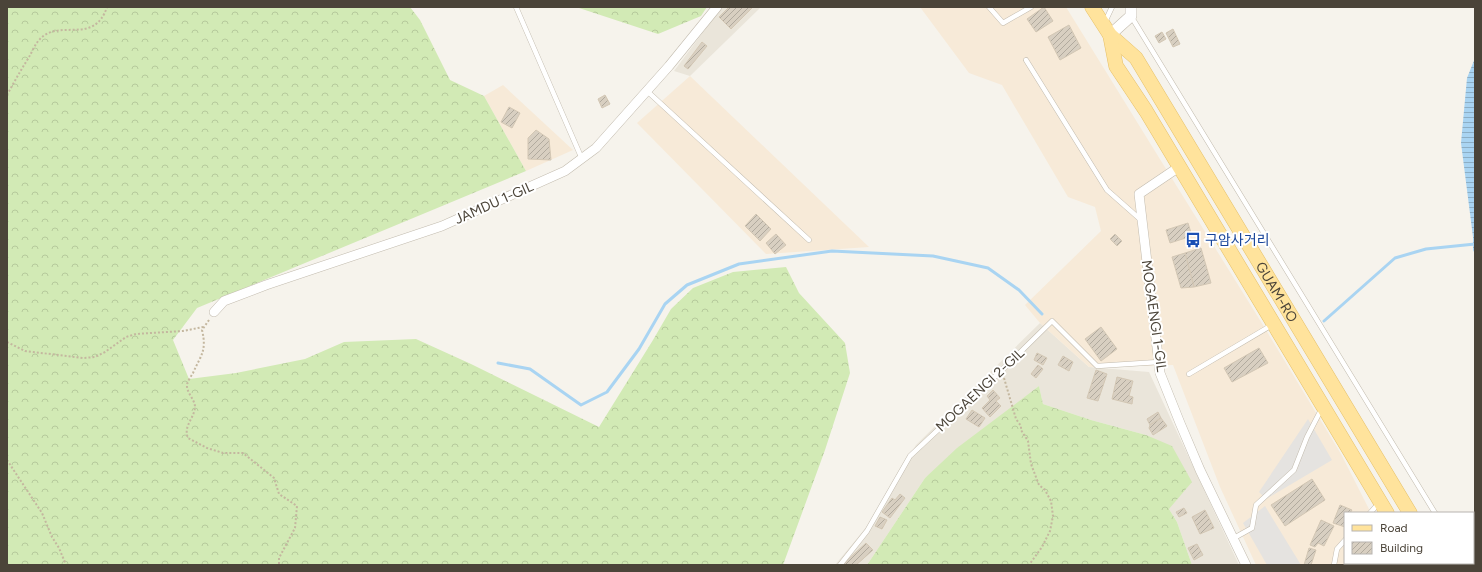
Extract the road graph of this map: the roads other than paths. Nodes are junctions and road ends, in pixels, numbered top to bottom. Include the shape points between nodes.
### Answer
1 (516, 7) edge
2 (717, 7) edge
3 (989, 7) edge
4 (1031, 7) edge
5 (1092, 7) edge
6 (1112, 7) edge
7 (1131, 12) edge
8 (1107, 30) junction
9 (1026, 60) dead end
10 (647, 91) junction
11 (582, 159) junction
12 (1179, 166) junction
13 (1142, 221) junction
14 (809, 240) dead end
15 (214, 312) dead end
16 (1273, 324) junction
17 (1159, 362) junction
18 (1189, 374) dead end
19 (1322, 406) junction
20 (1383, 508) edge
21 (1373, 512) edge
22 (1409, 512) edge
23 (1434, 512) edge
24 (1234, 538) junction
25 (1344, 541) edge
26 (840, 565) edge
27 (1246, 565) edge
28 (1334, 565) edge

1 - 11 lane
2 - 10 street, JAMDU 1-GIL
3 - 4 lane via 1003,23
5 - 8 main road, GUAM-RO
6 - 8 lane
7 - 8 street
7 - 23 lane
8 - 12 main road, GUAM-RO via 1116,66
8 - 22 main road, GUAM-RO via 1136,58
9 - 13 lane via 1107,190
10 - 11 street, JAMDU 1-GIL via 596,148
10 - 14 lane
11 - 15 street, JAMDU 1-GIL via 566,171 442,226 266,285 224,301
12 - 13 street, MOGAENGI 1-GIL via 1139,194
12 - 16 main road, GUAM-RO
13 - 17 street, MOGAENGI 1-GIL
16 - 18 lane
16 - 19 main road, GUAM-RO
17 - 24 street, MOGAENGI 1-GIL via 1160,373 1200,470
17 - 26 lane, MOGAENGI 2-GIL via 1097,366 1052,321 910,456 867,531
19 - 20 main road, GUAM-RO
19 - 24 lane via 1294,470 1256,505 1252,528
20 - 21 lane
24 - 27 street, MOGAENGI 1-GIL
25 - 28 lane via 1337,549

